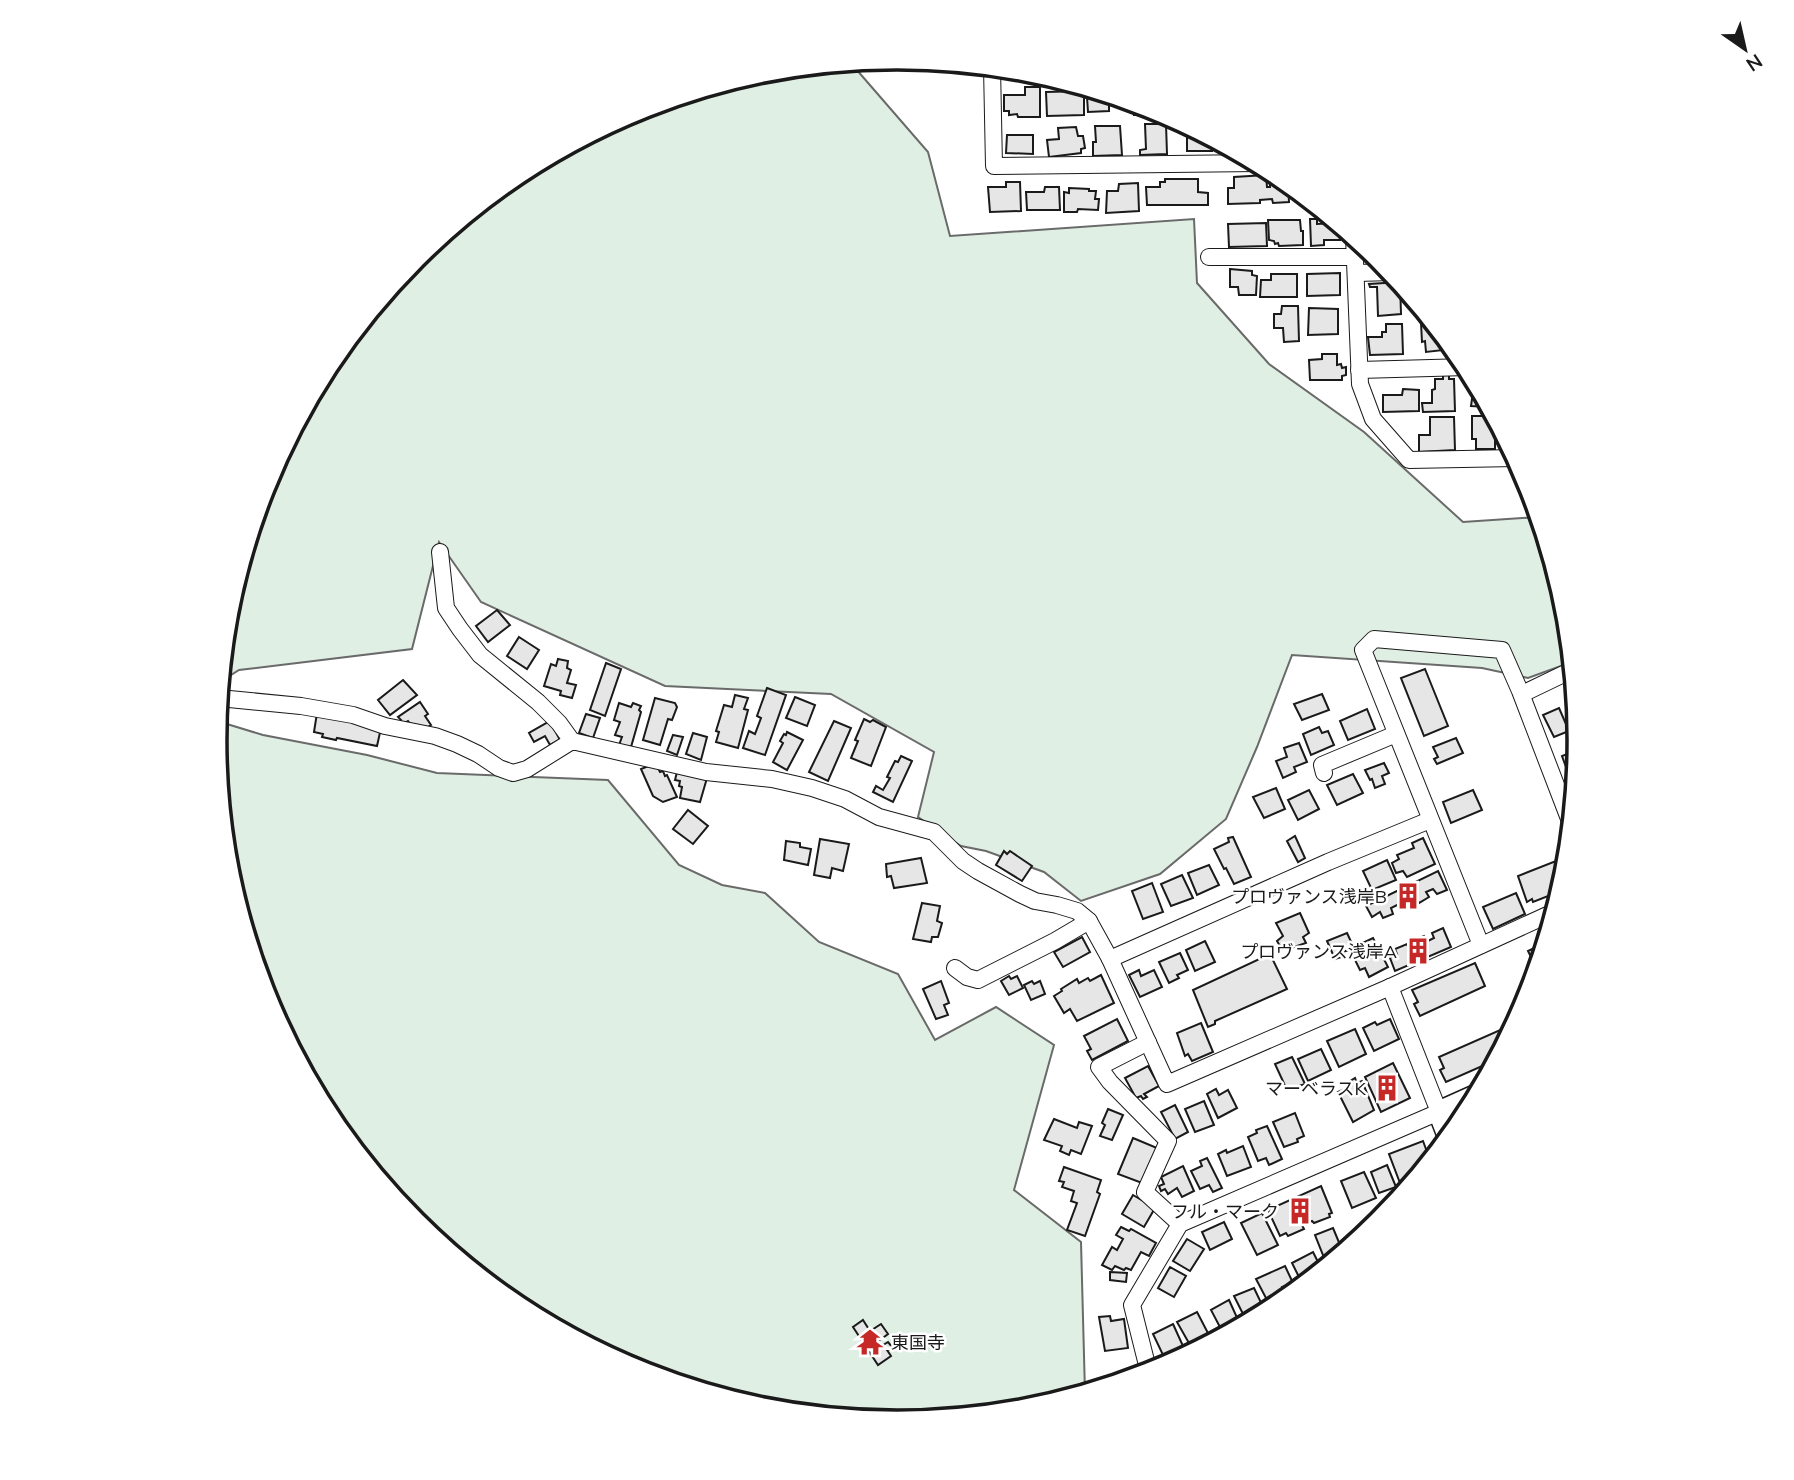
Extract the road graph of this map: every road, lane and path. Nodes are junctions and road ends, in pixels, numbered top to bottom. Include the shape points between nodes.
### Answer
1 (992, 77) edge
2 (1237, 163) edge
3 (1355, 251) edge
4 (1209, 257) dead end
5 (1356, 265) junction
6 (1373, 268) edge
7 (1453, 367) edge
8 (1359, 370) junction
9 (1504, 458) edge
10 (440, 552) dead end
11 (1563, 674) edge
12 (1522, 695) junction
13 (228, 699) edge
14 (1396, 734) junction
15 (572, 741) junction
16 (1324, 773) dead end
17 (1565, 789) edge
18 (1430, 820) junction
19 (1543, 917) edge
20 (1089, 921) junction
21 (1481, 944) junction
22 (1111, 959) junction
23 (955, 968) dead end
24 (1390, 987) junction
25 (1148, 1042) junction
26 (1460, 1103) edge
27 (1439, 1112) junction
28 (1444, 1126) edge
29 (1180, 1224) junction
30 (1147, 1361) edge

1 - 2 street via 994,166
3 - 5 street
4 - 5 street
5 - 6 street
5 - 8 street
7 - 8 street
8 - 9 street via 1373,419 1409,460
10 - 15 street via 446,608 460,629 480,654 559,723
11 - 12 street
12 - 14 street via 1502,650 1374,639 1363,650
12 - 17 street
13 - 15 street via 353,715 435,736 513,773
14 - 16 street via 1322,765
14 - 18 street
15 - 20 street via 706,772 772,779 845,799 879,817 933,832 978,871 1035,901 1077,911
18 - 21 street
18 - 22 street
19 - 21 street
20 - 22 street
20 - 23 street via 978,980
21 - 24 street
22 - 25 street
24 - 25 street via 1167,1084
24 - 27 street
25 - 29 street via 1099,1067 1168,1141 1145,1192
26 - 27 street
27 - 28 street
27 - 29 street
29 - 30 street via 1132,1305

